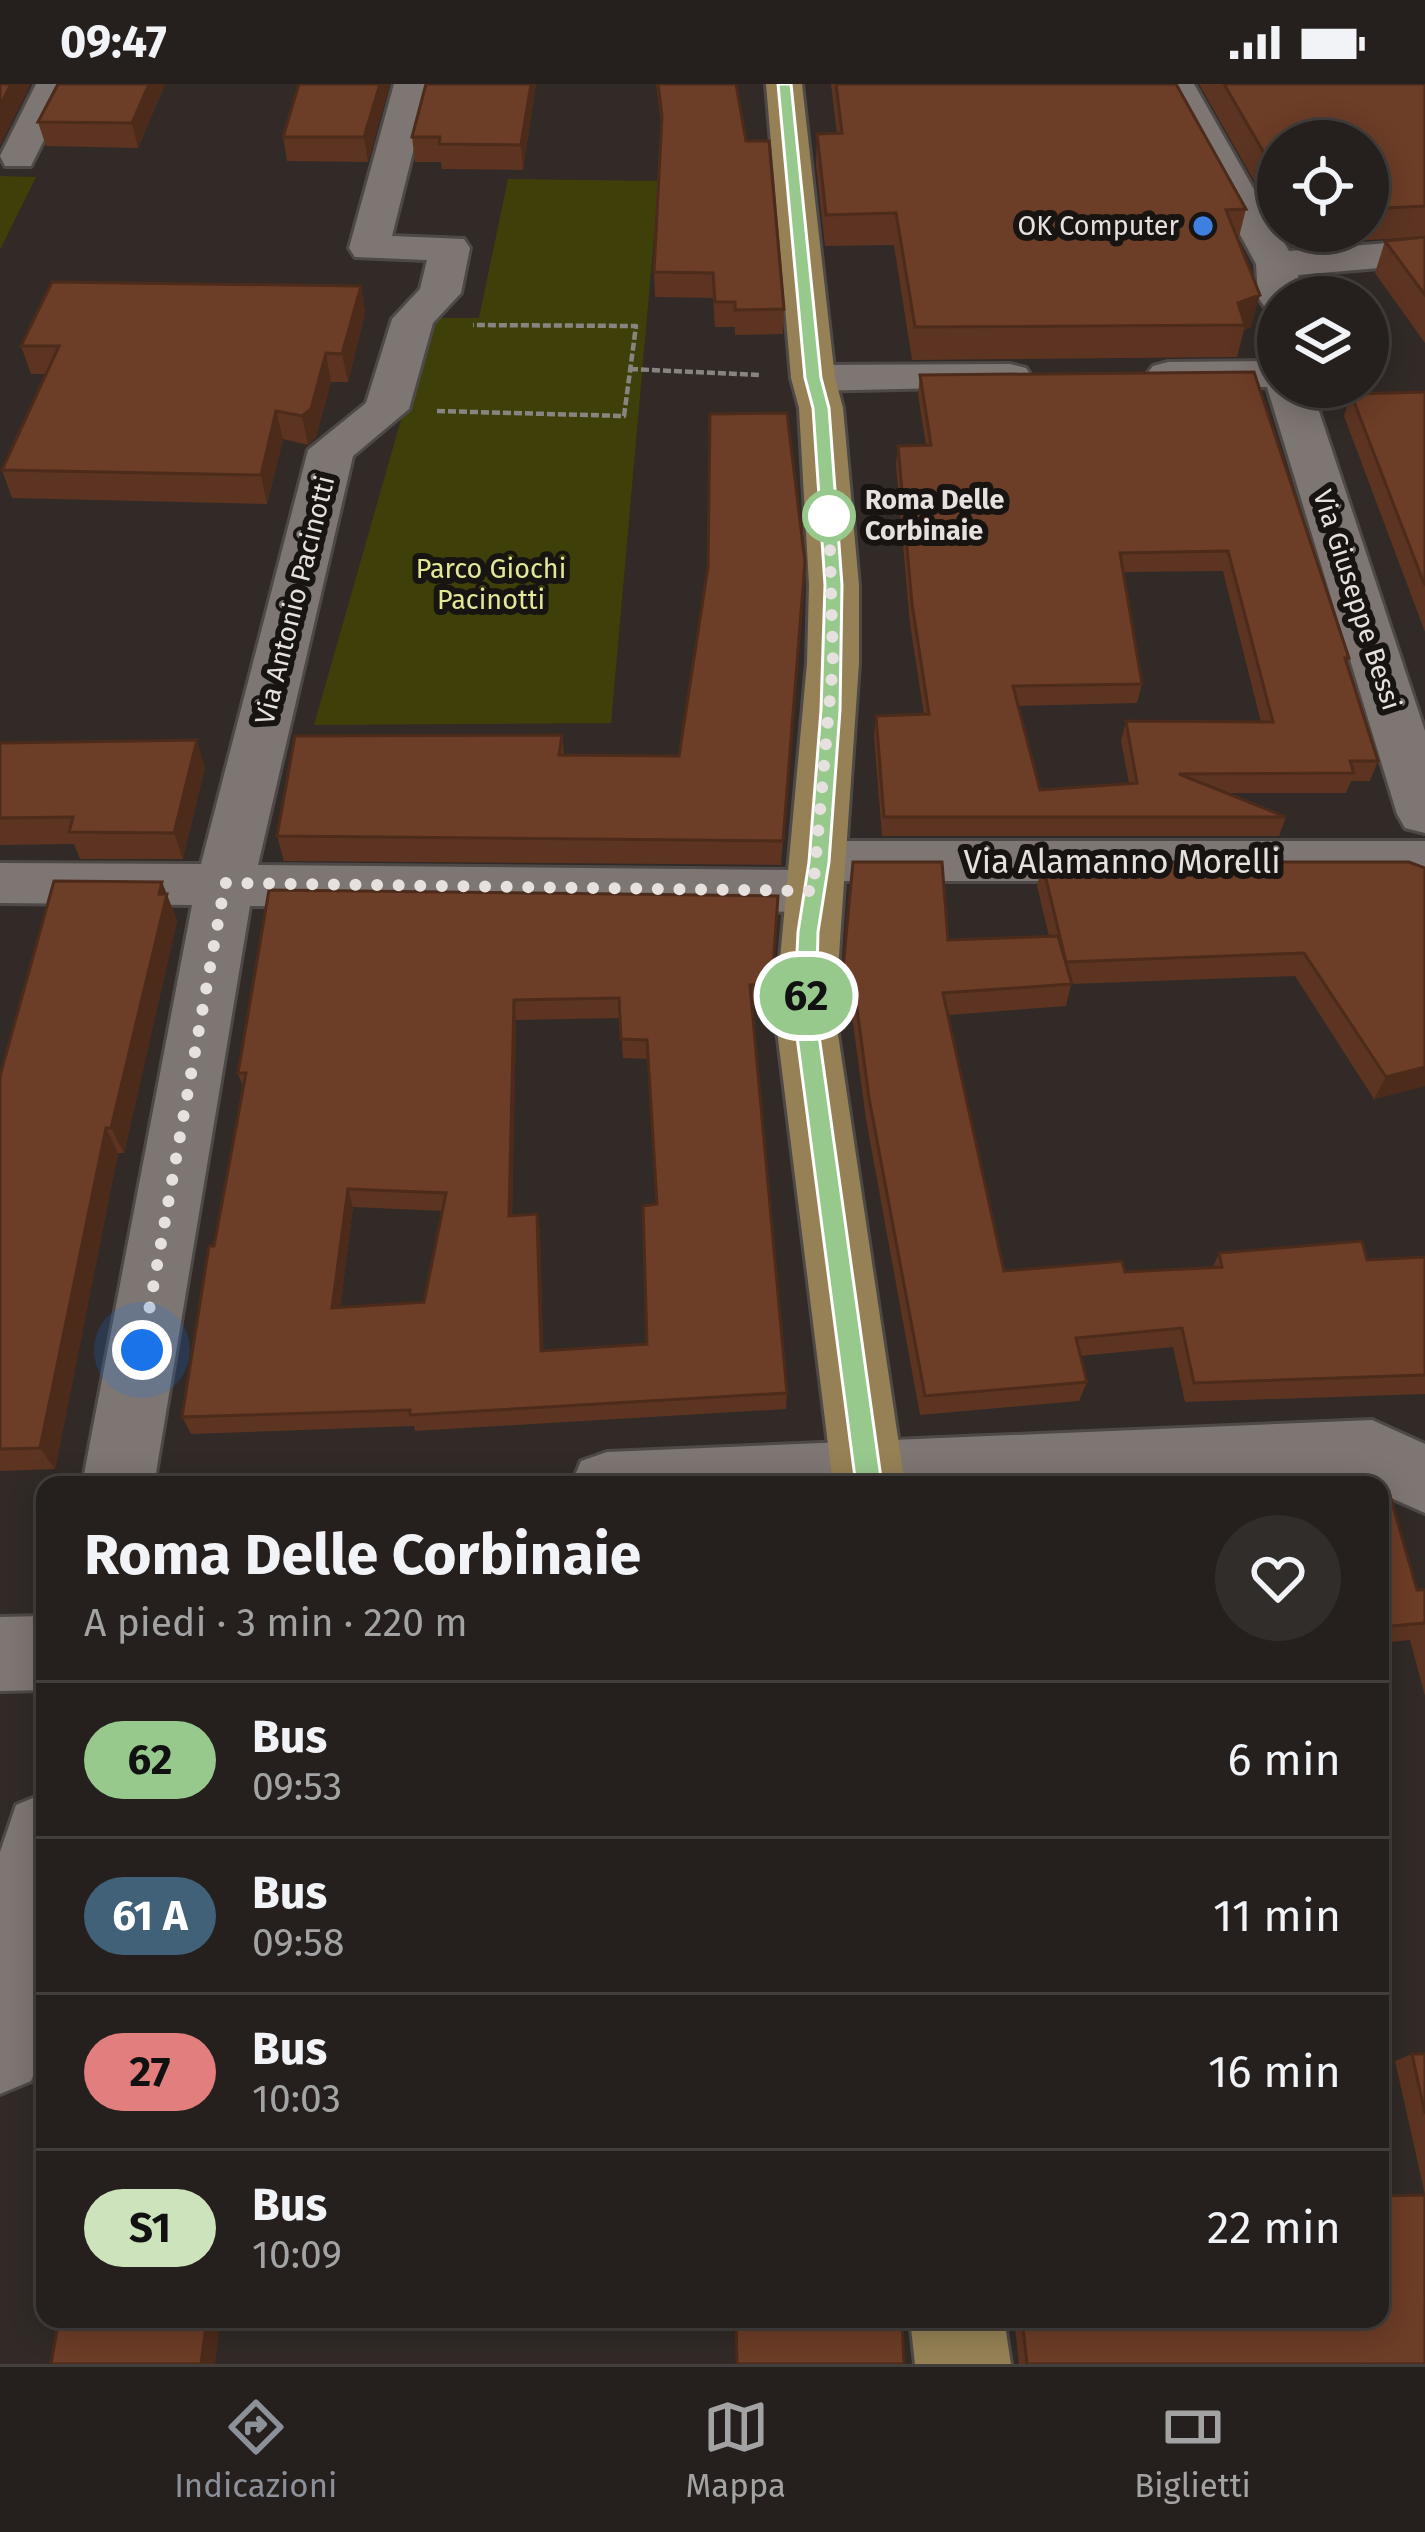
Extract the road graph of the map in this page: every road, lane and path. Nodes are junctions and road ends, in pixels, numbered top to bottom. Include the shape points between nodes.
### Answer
1 (55, 84) edge
2 (412, 84) edge
3 (784, 84) edge
4 (1176, 84) edge
5 (18, 158) dead end
6 (1425, 252) edge
7 (1276, 276) edge
8 (1341, 276) edge
9 (411, 324) junction
10 (630, 369) junction
11 (1257, 374) edge
12 (1063, 376) edge
13 (1134, 376) edge
14 (813, 378) junction
15 (1296, 408) edge
16 (387, 409) junction
17 (1425, 814) edge
18 (1425, 861) edge
19 (816, 876) junction
20 (225, 883) junction
21 (0, 884) edge
22 (120, 1476) edge
23 (867, 1476) edge
24 (958, 1476) edge
25 (1425, 1480) edge
26 (36, 1653) edge
27 (0, 1654) edge
28 (36, 1877) edge
29 (0, 2050) edge
30 (958, 2328) edge
31 (963, 2364) edge

1 - 5 street
2 - 9 street via 370,248 450,248 440,293
3 - 14 main road
4 - 7 street
6 - 8 street
9 - 10 path via 636,326
9 - 16 street
10 - 14 path
10 - 16 path via 624,416
11 - 13 street
12 - 14 street
14 - 19 main road via 833,585
15 - 17 street, Via Giuseppe Bessi
16 - 20 street, Via Antonio Pacinotti via 331,450
18 - 19 street, Via Alamanno Morelli
19 - 20 street, Via Alamanno Morelli
19 - 23 main road via 805,1014
20 - 21 street, Via Alamanno Morelli
20 - 22 street, Via Antonio Pacinotti
24 - 25 street via 1372,1453
26 - 27 street
28 - 29 street
30 - 31 main road

